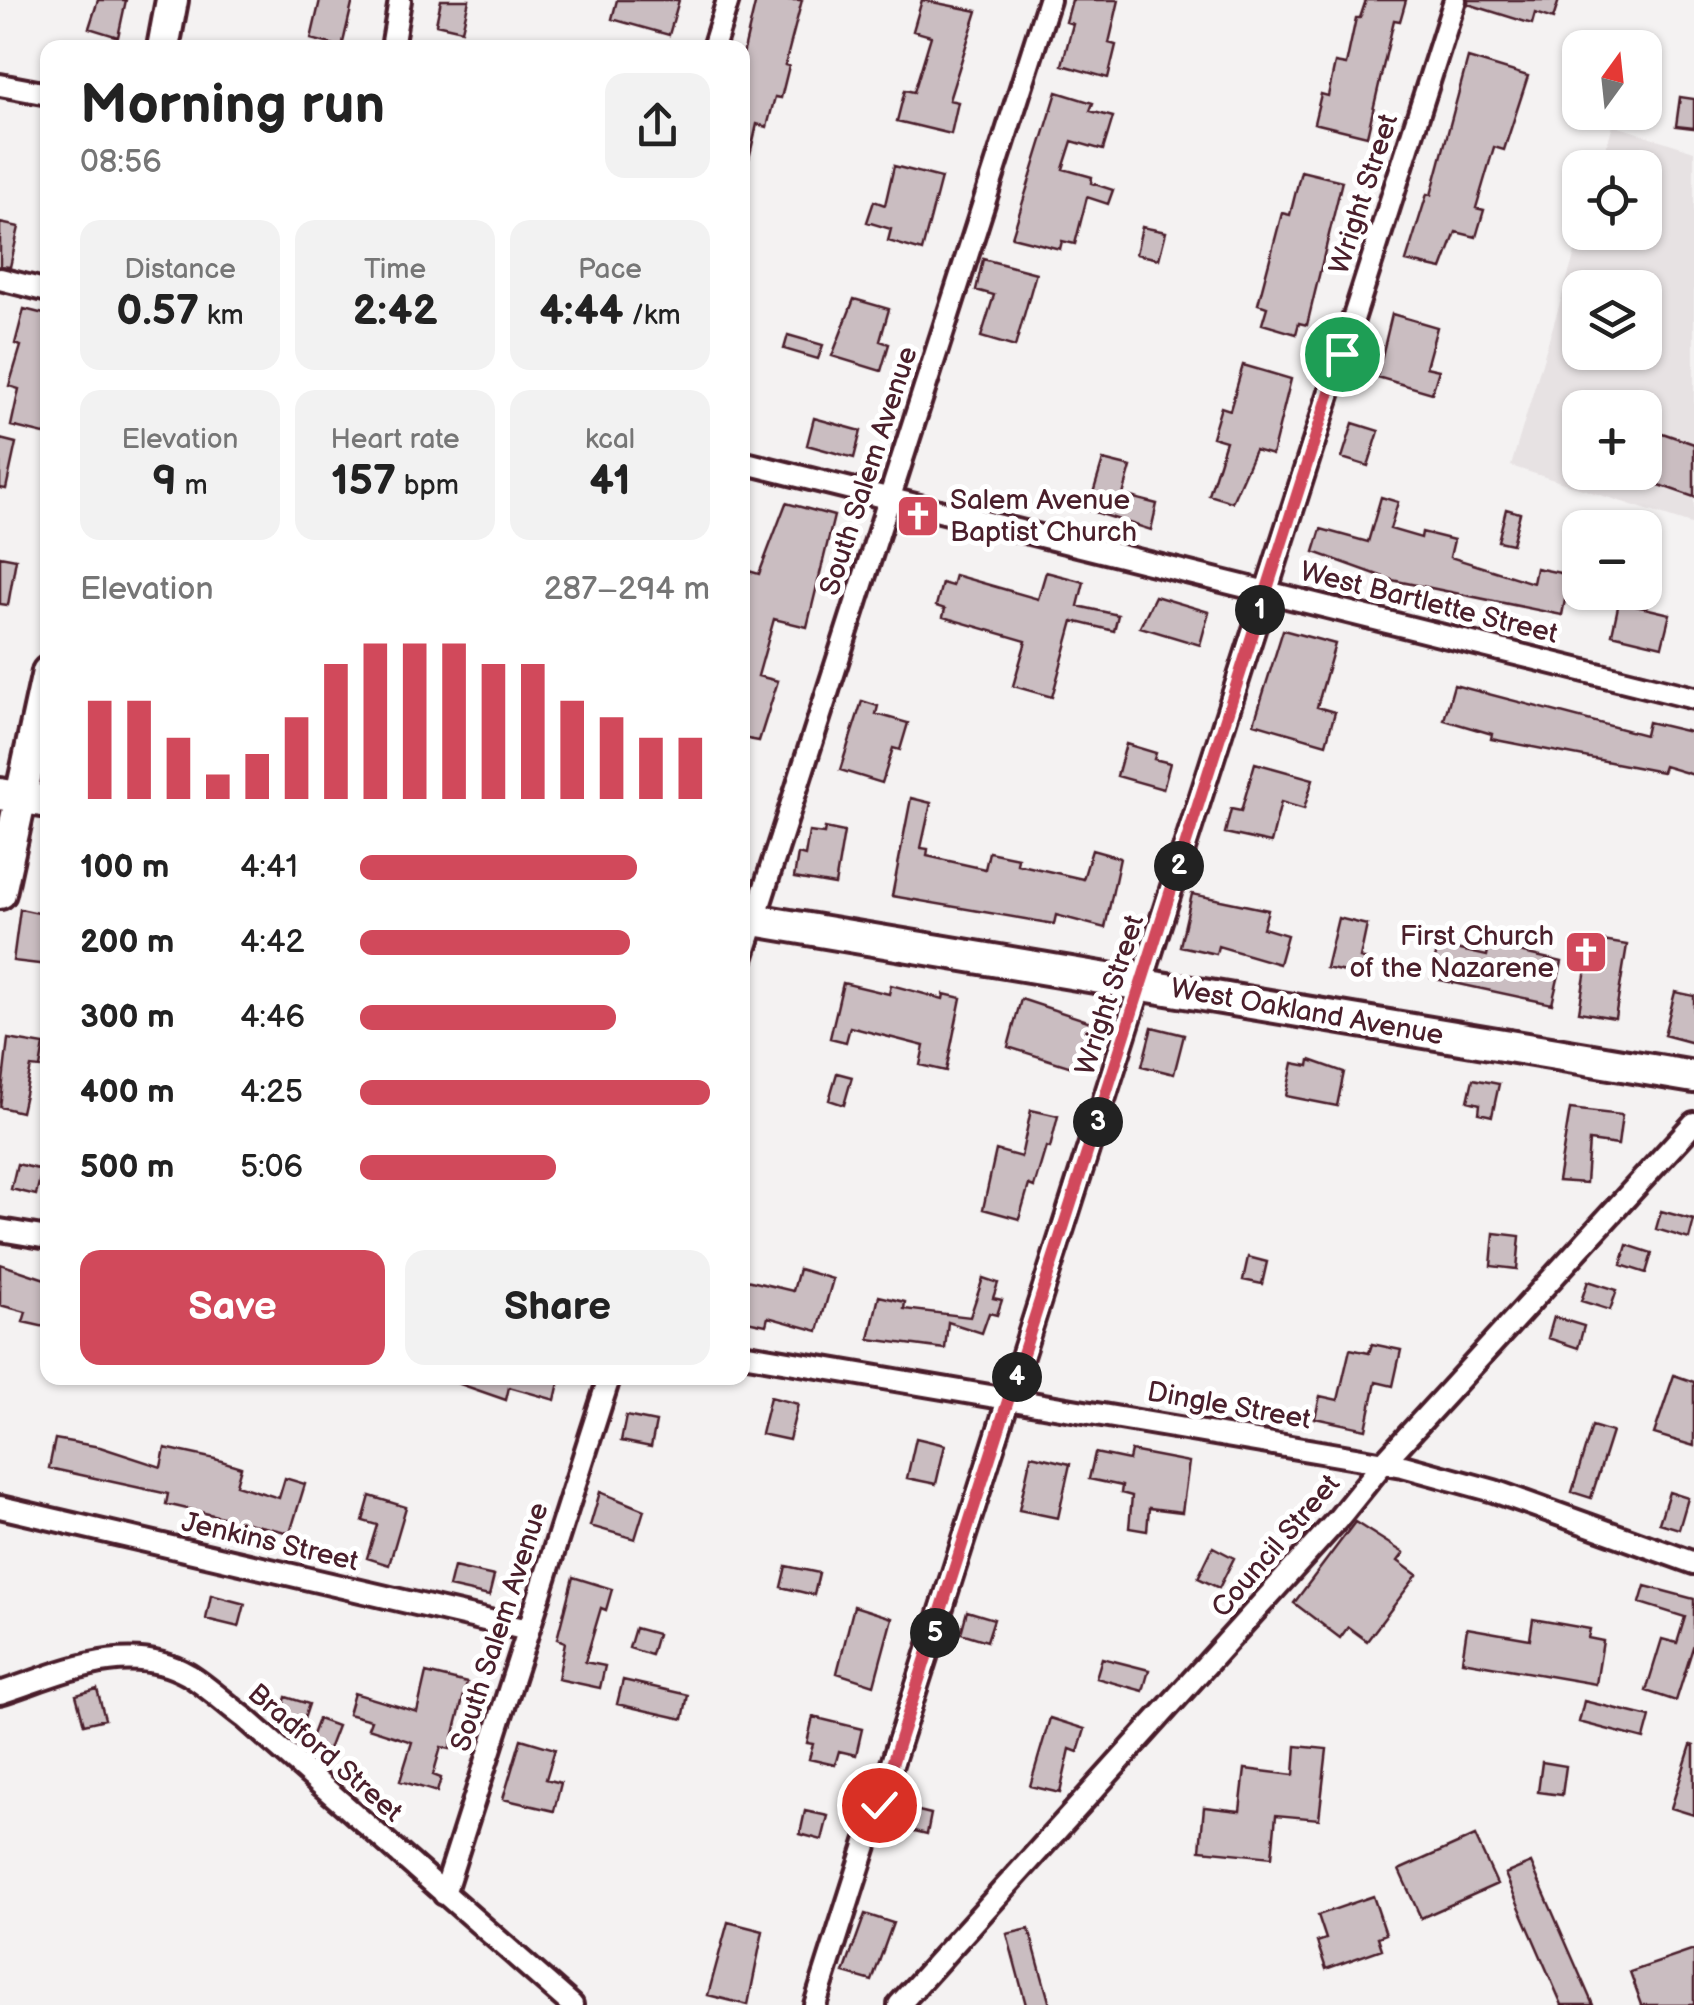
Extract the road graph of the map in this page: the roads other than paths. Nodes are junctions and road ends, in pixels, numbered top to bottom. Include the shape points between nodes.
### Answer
1 (172, 0) edge
2 (400, 0) edge
3 (728, 0) edge
4 (1049, 0) edge
5 (1455, 0) edge
6 (164, 40) edge
7 (393, 40) edge
8 (716, 40) edge
9 (0, 85) edge
10 (40, 92) edge
11 (0, 279) edge
12 (40, 289) edge
13 (750, 464) edge
14 (889, 497) junction
15 (1266, 591) junction
16 (1694, 698) edge
17 (40, 712) edge
18 (23, 798) edge
19 (0, 892) edge
20 (750, 916) edge
21 (750, 919) edge
22 (1142, 983) junction
23 (1694, 1077) edge
24 (1694, 1123) edge
25 (0, 1230) edge
26 (40, 1237) edge
27 (750, 1355) edge
28 (607, 1385) edge
29 (1010, 1398) junction
30 (1384, 1462) junction
31 (0, 1507) edge
32 (1694, 1563) edge
33 (528, 1630) junction
34 (0, 1694) edge
35 (444, 1894) junction
36 (572, 2005) edge
37 (815, 2005) edge
38 (899, 2005) edge

1 - 6 street
2 - 7 street
3 - 8 street
4 - 14 street, South Salem Avenue
5 - 15 street, Wright Street
9 - 10 street
11 - 12 street
13 - 14 street, West Bartlette Street
14 - 15 street, West Bartlette Street
14 - 20 street, South Salem Avenue
15 - 16 street, West Bartlette Street
15 - 22 street, Wright Street
17 - 18 street
18 - 19 street
21 - 22 street, West Oakland Avenue
22 - 23 street, West Oakland Avenue
22 - 29 street, Wright Street
24 - 30 street, Council Street
25 - 26 street
27 - 29 street, Dingle Street
28 - 33 street, South Salem Avenue
29 - 30 street, Dingle Street
29 - 37 street, Wright Street
30 - 32 street, Dingle Street via 1494,1491
30 - 38 street, Council Street
31 - 33 street, Jenkins Street
33 - 35 street, South Salem Avenue
34 - 35 street, Bradford Street via 117,1658 168,1665 245,1718
35 - 36 street, Bradford Street

